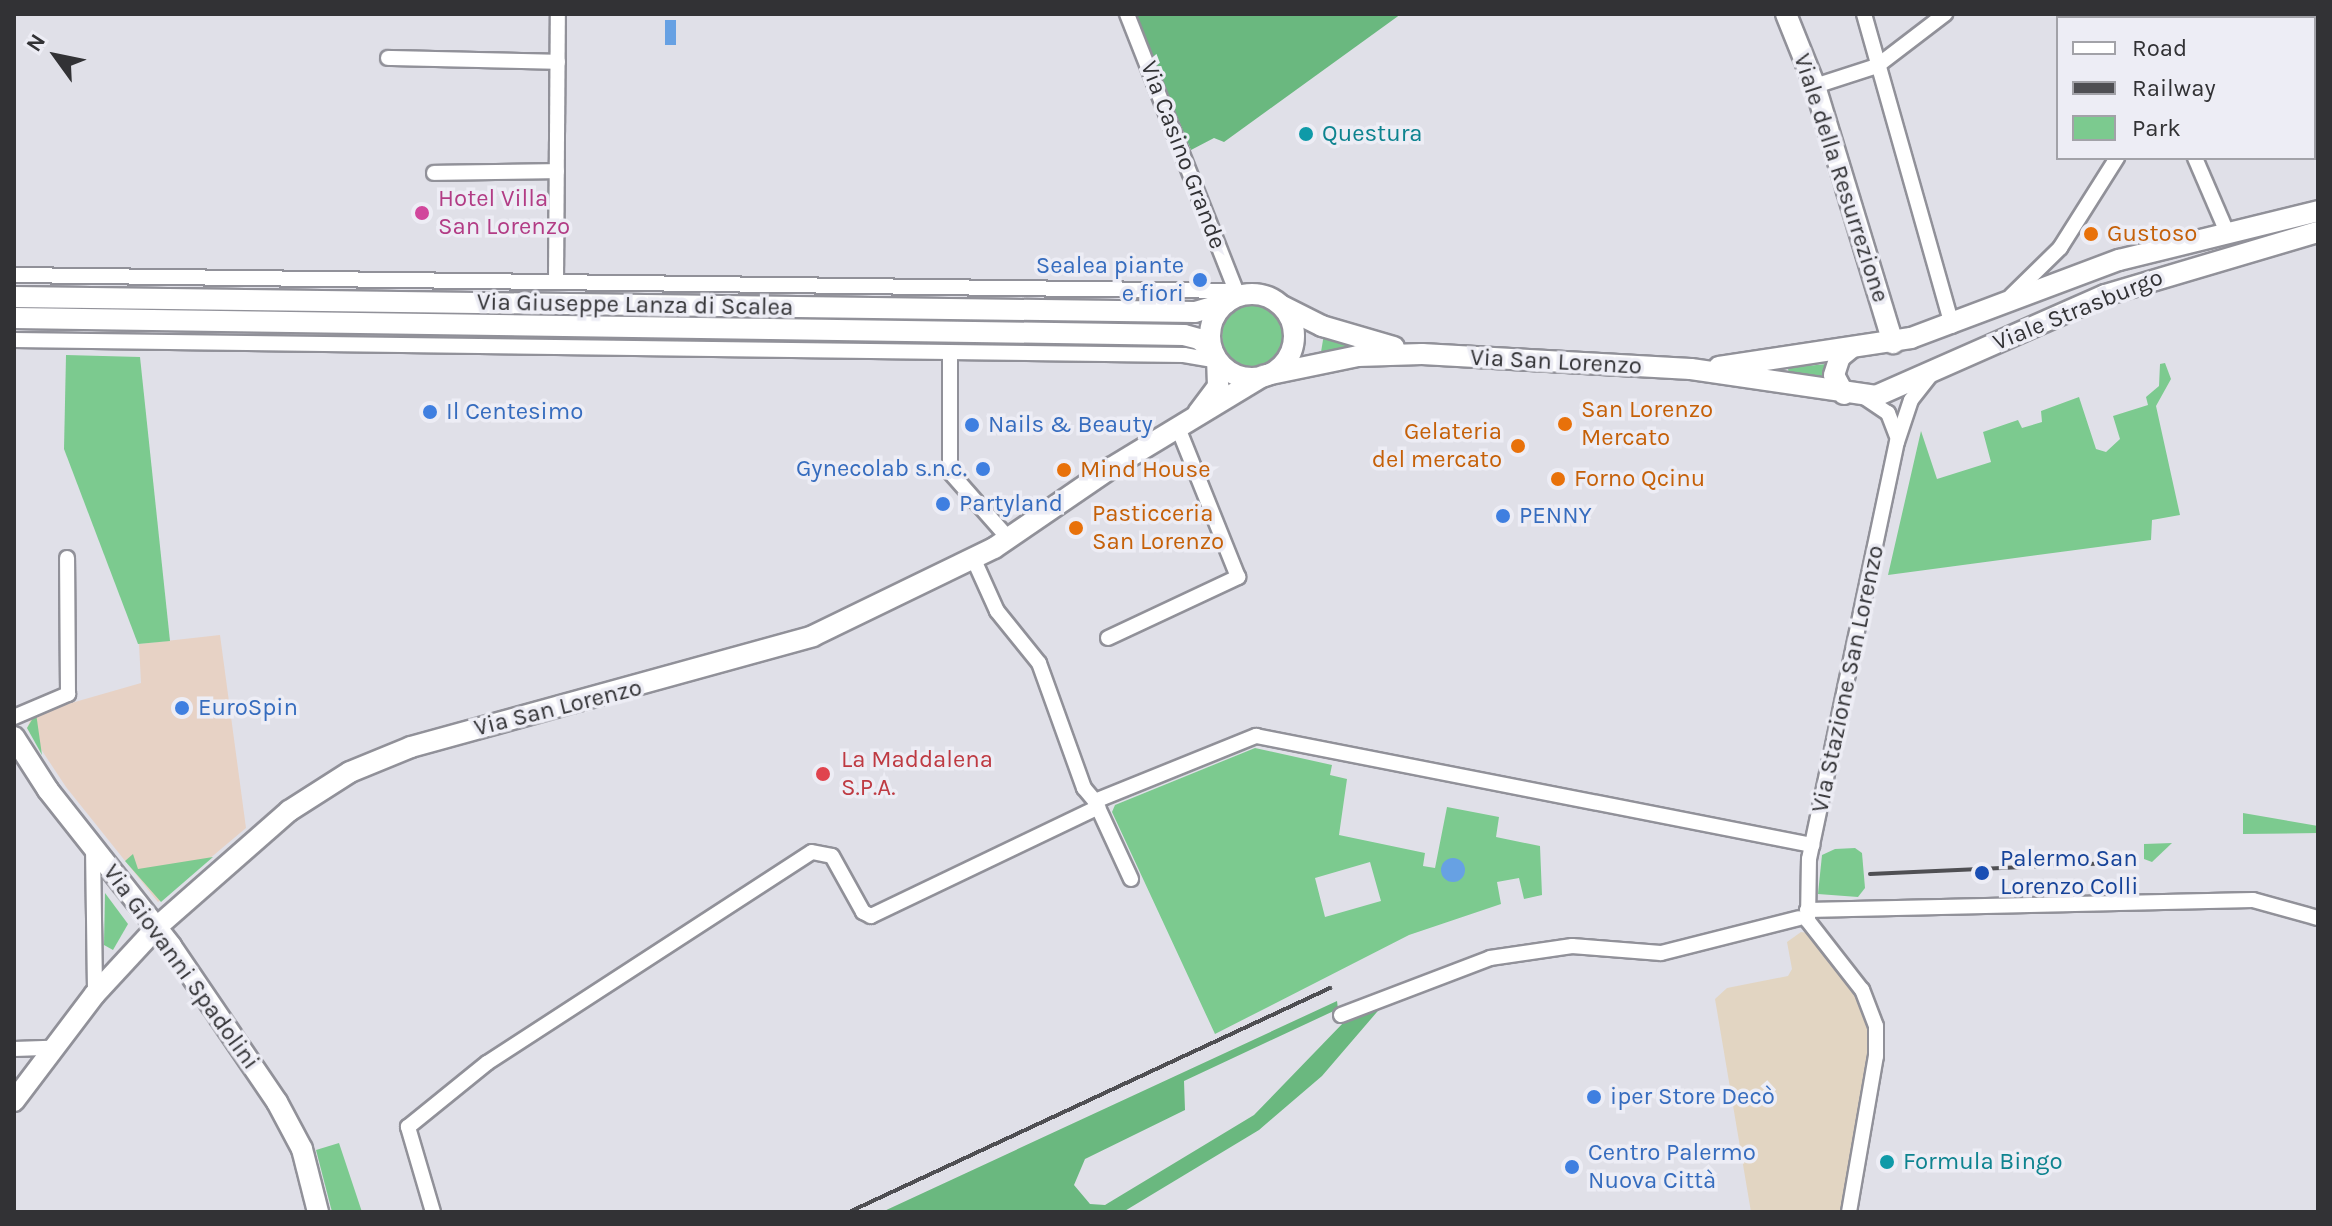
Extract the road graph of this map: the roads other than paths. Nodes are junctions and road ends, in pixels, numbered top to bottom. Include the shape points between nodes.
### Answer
1 (558, 14) edge
2 (1127, 14) edge
3 (1786, 14) edge
4 (1864, 14) edge
5 (1945, 14) edge
6 (388, 58) dead end
7 (558, 62) junction
8 (1877, 66) junction
9 (1815, 86) junction
10 (2116, 160) edge
11 (2196, 160) edge
12 (557, 171) junction
13 (434, 173) dead end
14 (2318, 211) edge
15 (2265, 221) junction
16 (2226, 230) junction
17 (2318, 232) edge
18 (2271, 244) junction
19 (14, 275) edge
20 (127, 276) junction
21 (556, 281) junction
22 (14, 297) edge
23 (41, 297) junction
24 (1233, 297) junction
25 (1280, 305) junction
26 (1998, 305) junction
27 (14, 318) edge
28 (186, 321) junction
29 (1952, 326) junction
30 (14, 340) edge
31 (115, 342) junction
32 (1893, 343) junction
33 (1850, 349) junction
34 (950, 353) junction
35 (1422, 354) junction
36 (1215, 356) junction
37 (1691, 369) junction
38 (1932, 374) junction
39 (1265, 375) junction
40 (1854, 396) junction
41 (1181, 427) junction
42 (1897, 442) junction
43 (1009, 539) junction
44 (67, 558) dead end
45 (974, 560) junction
46 (1108, 638) dead end
47 (14, 717) edge
48 (14, 737) edge
49 (1096, 804) junction
50 (1812, 845) junction
51 (93, 846) junction
52 (1131, 879) dead end
53 (1804, 915) junction
54 (2318, 918) edge
55 (157, 927) junction
56 (95, 994) junction
57 (1341, 1015) dead end
58 (51, 1048) junction
59 (14, 1049) edge
60 (14, 1101) edge
61 (318, 1212) edge
62 (433, 1212) edge
63 (1849, 1212) edge

1 - 7 street
2 - 24 street, Via Casino Grande
3 - 9 street, Viale della Resurrezione
4 - 8 street
5 - 8 street
6 - 7 street
7 - 12 street
8 - 9 street
8 - 29 street
9 - 32 street, Viale della Resurrezione
10 - 26 street via 2060,248
11 - 16 street
12 - 13 street
12 - 21 street
14 - 15 street, Viale Strasburgo
15 - 16 street, Viale Strasburgo
15 - 18 street via 2277,230
16 - 26 street, Viale Strasburgo via 2084,272
17 - 18 street, Viale Strasburgo
18 - 38 street, Viale Strasburgo via 2105,295
19 - 20 street, Via Giuseppe Lanza di Scalea
20 - 21 street, Via Giuseppe Lanza di Scalea
20 - 23 street, Via Giuseppe Lanza di Scalea
21 - 24 street, Via Giuseppe Lanza di Scalea
22 - 23 street, Via Giuseppe Lanza di Scalea
23 - 24 street, Via Giuseppe Lanza di Scalea via 1195,312
24 - 25 street via 1259,294
24 - 36 street via 1212,325
25 - 35 street, Via San Lorenzo via 1334,331
25 - 39 street via 1291,317 1295,339 1287,360
26 - 29 street, Viale Strasburgo
27 - 28 street, Via Giuseppe Lanza di Scalea
28 - 31 street, Via Giuseppe Lanza di Scalea
28 - 36 street, Via Giuseppe Lanza di Scalea via 1184,335 1199,339
29 - 32 street, Viale Strasburgo
30 - 31 street, Via Giuseppe Lanza di Scalea
31 - 34 street, Via Giuseppe Lanza di Scalea
32 - 33 street, Viale Strasburgo
33 - 37 street, Viale Strasburgo
33 - 40 street via 1834,375 1835,385
34 - 36 street, Via Giuseppe Lanza di Scalea
34 - 43 street via 950,472
35 - 37 street, Via San Lorenzo
35 - 39 street, Via San Lorenzo via 1358,356
36 - 39 street via 1233,374
36 - 41 street, Via San Lorenzo via 1219,378 1213,398
37 - 40 street
38 - 40 street, Viale Strasburgo
38 - 42 street, Via Stazione San Lorenzo via 1911,400
39 - 41 street, Via San Lorenzo
40 - 42 street via 1892,419
41 - 43 street, Via San Lorenzo
41 - 46 street via 1238,577
42 - 50 street, Via Stazione San Lorenzo
43 - 45 street, Via San Lorenzo
44 - 47 street via 68,694
45 - 49 street via 997,611 1039,663 1084,788
45 - 55 street, Via San Lorenzo via 813,636 441,738 368,764 289,811
48 - 51 street, Via Giovanni Spadolini
49 - 50 street via 1233,741 1266,736
49 - 52 street
49 - 62 street via 871,916 863,912 832,856 812,852 496,1057 408,1127
50 - 53 street, Via Stazione San Lorenzo
51 - 55 street, Via Giovanni Spadolini
51 - 56 street
53 - 54 street via 2253,900
53 - 57 street via 1661,953 1572,946 1490,958
53 - 63 street via 1862,990 1876,1026 1876,1056
55 - 56 street, Via San Lorenzo
55 - 61 street, Via Giovanni Spadolini via 288,1120 308,1165
56 - 58 street, Via San Lorenzo
58 - 59 street
58 - 60 street, Via San Lorenzo

